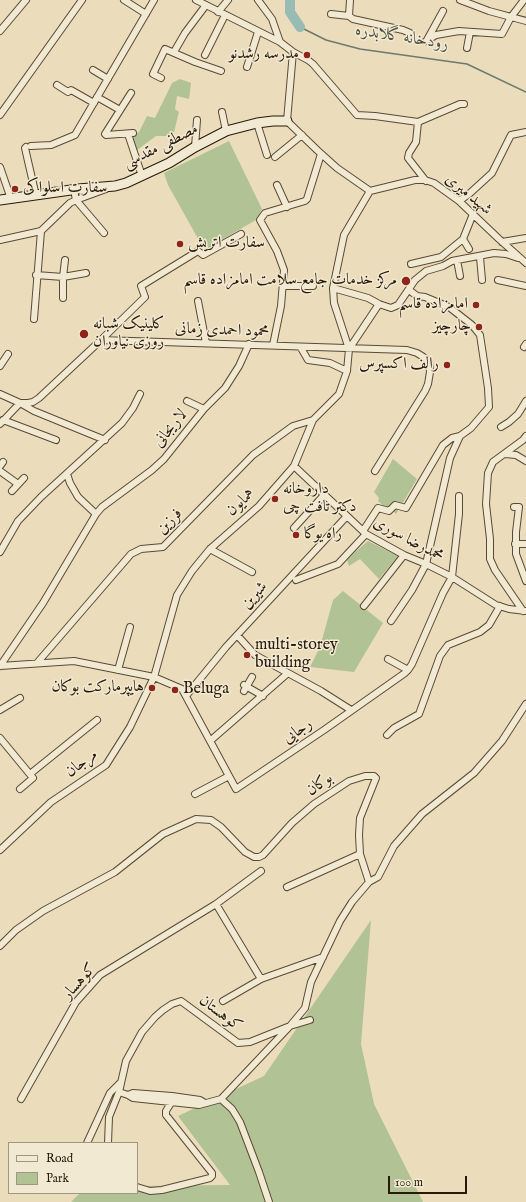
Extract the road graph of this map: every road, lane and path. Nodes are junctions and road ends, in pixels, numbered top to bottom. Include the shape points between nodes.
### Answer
1 (26, 0) edge
2 (82, 0) edge
3 (124, 0) edge
4 (154, 0) edge
5 (196, 0) edge
6 (228, 0) edge
7 (258, 0) edge
8 (350, 0) edge
9 (460, 0) edge
10 (524, 0) edge
11 (206, 5) junction
12 (443, 11) dead end
13 (218, 12) junction
14 (146, 14) junction
15 (331, 14) dead end
16 (225, 15) junction
17 (349, 16) junction
18 (511, 17) junction
19 (526, 21) edge
20 (0, 31) edge
21 (258, 32) junction
22 (470, 32) junction
23 (410, 33) dead end
24 (280, 42) junction
25 (466, 48) dead end
26 (174, 52) junction
27 (293, 52) junction
28 (205, 55) dead end
29 (247, 67) dead end
30 (93, 70) dead end
31 (221, 71) dead end
32 (161, 78) dead end
33 (108, 79) junction
34 (57, 85) dead end
35 (131, 93) dead end
36 (97, 97) junction
37 (94, 103) junction
38 (464, 104) dead end
39 (120, 110) junction
40 (222, 112) dead end
41 (0, 115) edge
42 (198, 120) dead end
43 (287, 121) junction
44 (418, 122) junction
45 (257, 123) junction
46 (226, 131) junction
47 (526, 132) edge
48 (302, 135) junction
49 (195, 147) junction
50 (321, 154) junction
51 (267, 155) dead end
52 (275, 157) dead end
53 (0, 167) edge
54 (142, 176) junction
55 (426, 181) junction
56 (277, 185) dead end
57 (115, 186) junction
58 (74, 190) junction
59 (370, 191) junction
60 (36, 196) junction
61 (11, 199) junction
62 (0, 200) edge
63 (76, 200) junction
64 (459, 201) junction
65 (287, 206) junction
66 (473, 214) junction
67 (41, 231) junction
68 (104, 233) dead end
69 (241, 234) dead end
70 (526, 238) edge
71 (463, 239) junction
72 (0, 240) edge
73 (502, 242) junction
74 (469, 249) dead end
75 (480, 256) junction
76 (441, 257) junction
77 (65, 260) dead end
78 (457, 260) junction
79 (524, 261) edge
80 (411, 264) dead end
81 (443, 266) junction
82 (86, 273) dead end
83 (36, 275) junction
84 (460, 276) dead end
85 (63, 277) junction
86 (482, 280) dead end
87 (498, 280) dead end
88 (283, 286) junction
89 (313, 286) dead end
90 (526, 286) edge
91 (333, 288) junction
92 (409, 290) junction
93 (63, 298) dead end
94 (198, 301) dead end
95 (378, 304) junction
96 (34, 319) dead end
97 (101, 340) junction
98 (206, 343) junction
99 (249, 344) junction
100 (273, 345) junction
101 (301, 348) junction
102 (349, 349) junction
103 (8, 354) dead end
104 (0, 366) edge
105 (347, 371) junction
106 (0, 394) edge
107 (140, 394) dead end
108 (187, 401) dead end
109 (526, 401) edge
110 (20, 402) junction
111 (204, 410) junction
112 (313, 420) junction
113 (2, 422) edge
114 (501, 427) dead end
115 (460, 436) junction
116 (526, 436) edge
117 (56, 440) dead end
118 (105, 440) junction
119 (505, 454) junction
120 (526, 461) edge
121 (294, 466) junction
122 (0, 471) edge
123 (375, 471) dead end
124 (67, 474) junction
125 (24, 478) dead end
126 (18, 484) junction
127 (12, 491) dead end
128 (324, 495) junction
129 (459, 496) dead end
130 (514, 507) dead end
131 (96, 514) junction
132 (347, 516) junction
133 (294, 528) dead end
134 (365, 533) junction
135 (515, 544) junction
136 (526, 544) edge
137 (210, 549) junction
138 (0, 552) edge
139 (404, 555) junction
140 (426, 564) junction
141 (252, 572) dead end
142 (452, 578) junction
143 (296, 580) dead end
144 (526, 581) edge
145 (364, 606) dead end
146 (500, 606) junction
147 (525, 611) edge
148 (391, 621) dead end
149 (130, 627) dead end
150 (238, 635) junction
151 (388, 659) dead end
152 (37, 663) junction
153 (0, 666) edge
154 (118, 670) junction
155 (408, 670) junction
156 (288, 674) junction
157 (154, 677) junction
158 (252, 677) dead end
159 (186, 696) junction
160 (263, 696) junction
161 (20, 698) dead end
162 (526, 704) edge
163 (0, 710) edge
164 (352, 710) junction
165 (97, 720) dead end
166 (387, 735) dead end
167 (0, 738) edge
168 (210, 742) junction
169 (30, 774) junction
170 (228, 776) junction
171 (20, 789) dead end
172 (195, 794) dead end
173 (0, 850) edge
174 (360, 854) junction
175 (261, 871) dead end
176 (369, 882) junction
177 (287, 887) dead end
178 (216, 904) junction
179 (0, 946) edge
180 (322, 957) junction
181 (261, 979) junction
182 (223, 1001) dead end
183 (310, 1020) dead end
184 (290, 1026) junction
185 (121, 1082) junction
186 (119, 1092) junction
187 (128, 1095) junction
188 (21, 1099) dead end
189 (221, 1099) junction
190 (171, 1103) junction
191 (205, 1103) junction
192 (87, 1142) edge
193 (108, 1142) edge
194 (138, 1187) edge
195 (268, 1202) edge

1 - 20 street
2 - 41 street
3 - 14 street
4 - 14 street
5 - 11 street
6 - 13 street
7 - 24 street via 272,19
8 - 17 street
9 - 18 street
10 - 18 street
11 - 13 street
11 - 26 street
12 - 22 street via 426,41 436,35
13 - 16 street
14 - 33 street
15 - 17 street
16 - 21 street
16 - 28 street
17 - 23 street
18 - 19 street
18 - 22 street via 502,34
21 - 24 street
21 - 29 street
22 - 25 street
24 - 27 street
26 - 31 street
26 - 32 street via 165,49 153,74
27 - 43 street
27 - 44 street via 313,64 357,115
30 - 33 street
33 - 36 street
34 - 37 street
35 - 39 street
36 - 37 street
36 - 39 street
37 - 60 street via 75,135 51,145 25,148
38 - 44 street
39 - 54 street via 105,135 130,134
40 - 46 street
42 - 49 street
43 - 45 main road, مصطفی مقدسی
43 - 48 street
44 - 55 street via 416,142 408,156
45 - 46 main road, مصطفی مقدسی
45 - 51 street
46 - 49 main road, مصطفی مقدسی
47 - 64 street via 511,135 492,173
48 - 50 street
48 - 52 street
49 - 54 main road, مصطفی مقدسی
50 - 59 street
50 - 65 street via 307,199
53 - 61 street
54 - 57 main road, مصطفی مقدسی
55 - 59 street, شهید میری via 415,180
55 - 64 street, شهید میری via 434,183
56 - 65 street
57 - 58 main road, مصطفی مقدسی
57 - 63 street
58 - 60 main road, مصطفی مقدسی
58 - 63 street
59 - 91 street via 344,236
60 - 61 main road, مصطفی مقدسی
61 - 62 main road, مصطفی مقدسی
63 - 67 street
63 - 68 street
64 - 66 street, شهید میری
65 - 88 street via 265,213 260,220 284,270
66 - 71 street
66 - 73 street, شهید میری
67 - 72 street
67 - 83 street
69 - 97 street via 203,255 198,251 141,286 145,297
70 - 73 street
71 - 74 street
71 - 76 street
73 - 79 street, شهید میری
75 - 78 street
75 - 79 street via 506,254
75 - 86 street
76 - 80 street
76 - 81 street
77 - 85 street
78 - 81 street
78 - 84 street
81 - 92 street via 426,271
82 - 85 street
83 - 85 street
83 - 96 street
85 - 93 street
87 - 90 street
88 - 89 street
88 - 100 street
91 - 95 street via 368,298
91 - 102 street via 334,303
92 - 95 street via 398,305 390,308
92 - 115 street via 417,296 429,298 448,307 480,334 489,407 471,428
94 - 98 street
95 - 102 street
97 - 98 street, محمود احمدی زمانی
97 - 110 street via 38,398 28,403
98 - 99 street, محمود احمدی زمانی
99 - 100 street, محمود احمدی زمانی
99 - 111 street, لاریجانی via 225,388
100 - 101 street, محمود احمدی زمانی
101 - 102 street, محمود احمدی زمانی
101 - 105 street via 308,360 330,363
102 - 105 street, همایون
102 - 123 street, محمود احمدی زمانی via 407,350 425,358 430,366 430,377 425,391
103 - 104 street
105 - 112 street, همایون via 339,394
106 - 110 street
107 - 118 street via 122,423
108 - 111 street
109 - 114 street via 518,414
110 - 113 street
110 - 118 street via 34,411
111 - 131 street, لاریجانی via 164,459
112 - 121 street, همایون
112 - 152 street, فرزین via 292,426 252,455 163,547 141,549 131,554
113 - 117 street
115 - 134 street via 452,438 443,446 406,508 395,505 390,512 378,508
115 - 140 street via 450,458
116 - 119 street
118 - 124 street
119 - 120 street via 516,455
119 - 147 street via 493,462 488,473 486,504 490,559
121 - 128 street, محمدرضا سوری
121 - 137 street, همایون via 259,506
122 - 126 street
124 - 131 street via 78,497
124 - 138 street via 18,520
125 - 126 street
126 - 127 street
128 - 132 street, محمدرضا سوری
128 - 133 street
129 - 142 street
130 - 135 street via 519,507
131 - 153 street, لاریجانی via 43,603
132 - 134 street, محمدرضا سوری
132 - 150 street, شیرین
134 - 139 street, محمدرضا سوری
134 - 143 street via 338,564
135 - 136 street
135 - 144 street
137 - 141 street
137 - 157 street, همایون via 177,594
139 - 140 street, محمدرضا سوری
139 - 145 street
140 - 142 street, محمدرضا سوری
140 - 148 street
142 - 146 street, محمدرضا سوری
142 - 155 street, رجایی
146 - 147 street, محمدرضا سوری
146 - 166 street via 489,625 480,632 448,645 440,656 419,714 394,728
149 - 154 street
150 - 156 street via 255,655
150 - 159 street, شیرین
151 - 155 street
152 - 153 street, رجایی
152 - 154 street, رجایی via 74,661
154 - 157 street, رجایی
155 - 164 street, رجایی
156 - 160 street
156 - 164 street
157 - 159 street, رجایی via 182,689
157 - 173 street, مرجان via 130,727 106,765 51,802
158 - 160 street via 245,687
159 - 168 street, رجایی
160 - 168 street
161 - 163 street
162 - 176 street via 502,741 474,772 422,814 394,846 378,877
164 - 170 street, رجایی via 236,789
165 - 169 street
167 - 169 street
168 - 170 street, رجایی
169 - 171 street via 33,779
170 - 172 street
174 - 176 street, بوکان
174 - 177 street
174 - 179 street, بوکان via 360,818 375,781 374,776 349,781 314,804 292,823 260,858 244,852 211,820 196,819 163,834 115,872 43,912 16,930
175 - 178 street, کوهسار
176 - 180 street, کوهستان via 340,921
178 - 181 street
178 - 188 street, کوهسار via 100,975 76,1002
180 - 181 street
180 - 184 street, کوهستان via 311,982 305,1008
181 - 182 street
183 - 184 street, کوهستان
184 - 185 street, کوهستان via 250,1042 238,1044 181,1001 177,1002 159,1013 142,1032 126,1060
184 - 189 street, کوهستان
185 - 186 street, کوهستان
185 - 192 street via 110,1093
186 - 187 street
186 - 193 street, کوهستان via 109,1117
187 - 190 street via 133,1098
187 - 191 street via 133,1093 172,1096
189 - 191 street
189 - 195 street via 240,1122
190 - 191 street
190 - 194 street via 166,1115 213,1174 210,1178 162,1190 150,1191

